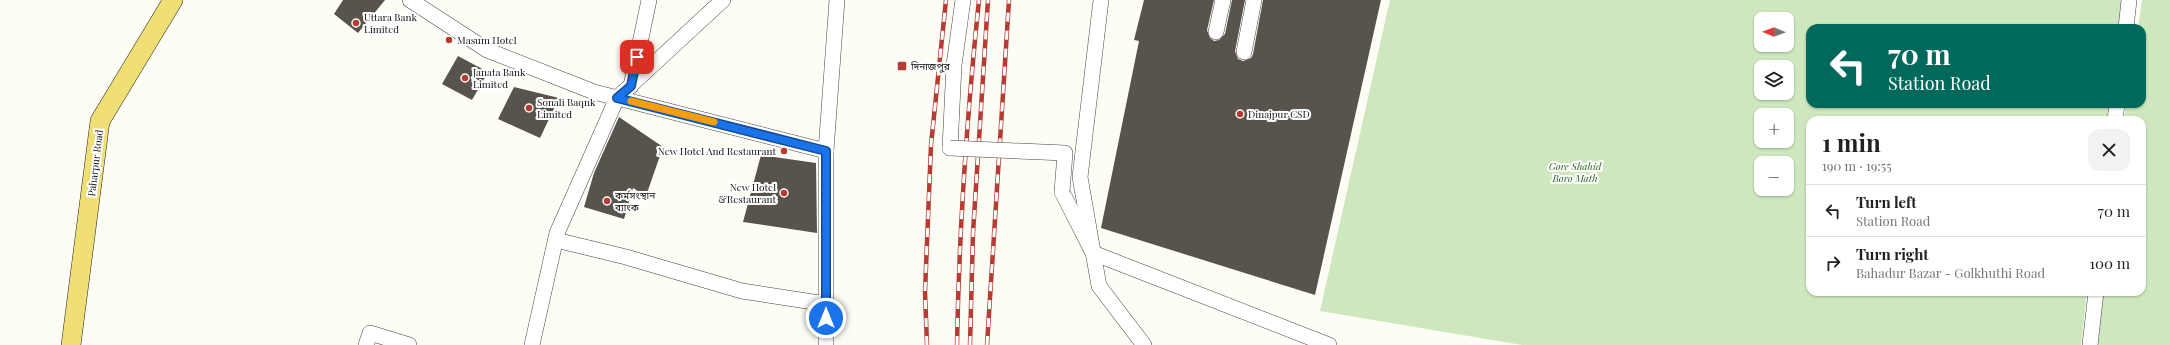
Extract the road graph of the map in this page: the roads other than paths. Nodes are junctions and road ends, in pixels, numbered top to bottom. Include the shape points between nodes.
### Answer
1 (173, 0) edge
2 (410, 0) edge
3 (649, 0) edge
4 (723, 0) edge
5 (837, 0) edge
6 (963, 0) edge
7 (1102, 0) edge
8 (1223, 0) edge
9 (1254, 0) edge
10 (2129, 0) edge
11 (2126, 24) edge
12 (1216, 32) dead end
13 (1244, 52) dead end
14 (631, 86) junction
15 (617, 98) junction
16 (826, 151) junction
17 (556, 240) junction
18 (1093, 253) junction
19 (2096, 296) edge
20 (826, 304) junction
21 (71, 345) edge
22 (366, 345) edge
23 (409, 345) edge
24 (532, 345) edge
25 (826, 345) edge
26 (1144, 345) edge
27 (1329, 345) edge
28 (2090, 345) edge

1 - 21 main road, Paharpur Road via 100,121
2 - 15 street via 487,50 594,92
3 - 14 street
4 - 14 street
5 - 16 street
6 - 18 street, bridge via 954,65 950,148 1065,153 1062,192
7 - 18 street via 1080,177
8 - 12 street
9 - 13 street
10 - 11 street
14 - 15 street
15 - 16 street
15 - 17 street
16 - 20 street
17 - 20 street via 626,256 742,291
17 - 24 street
18 - 26 street via 1099,286
18 - 27 street
19 - 28 street
20 - 25 street
22 - 23 street via 370,333

